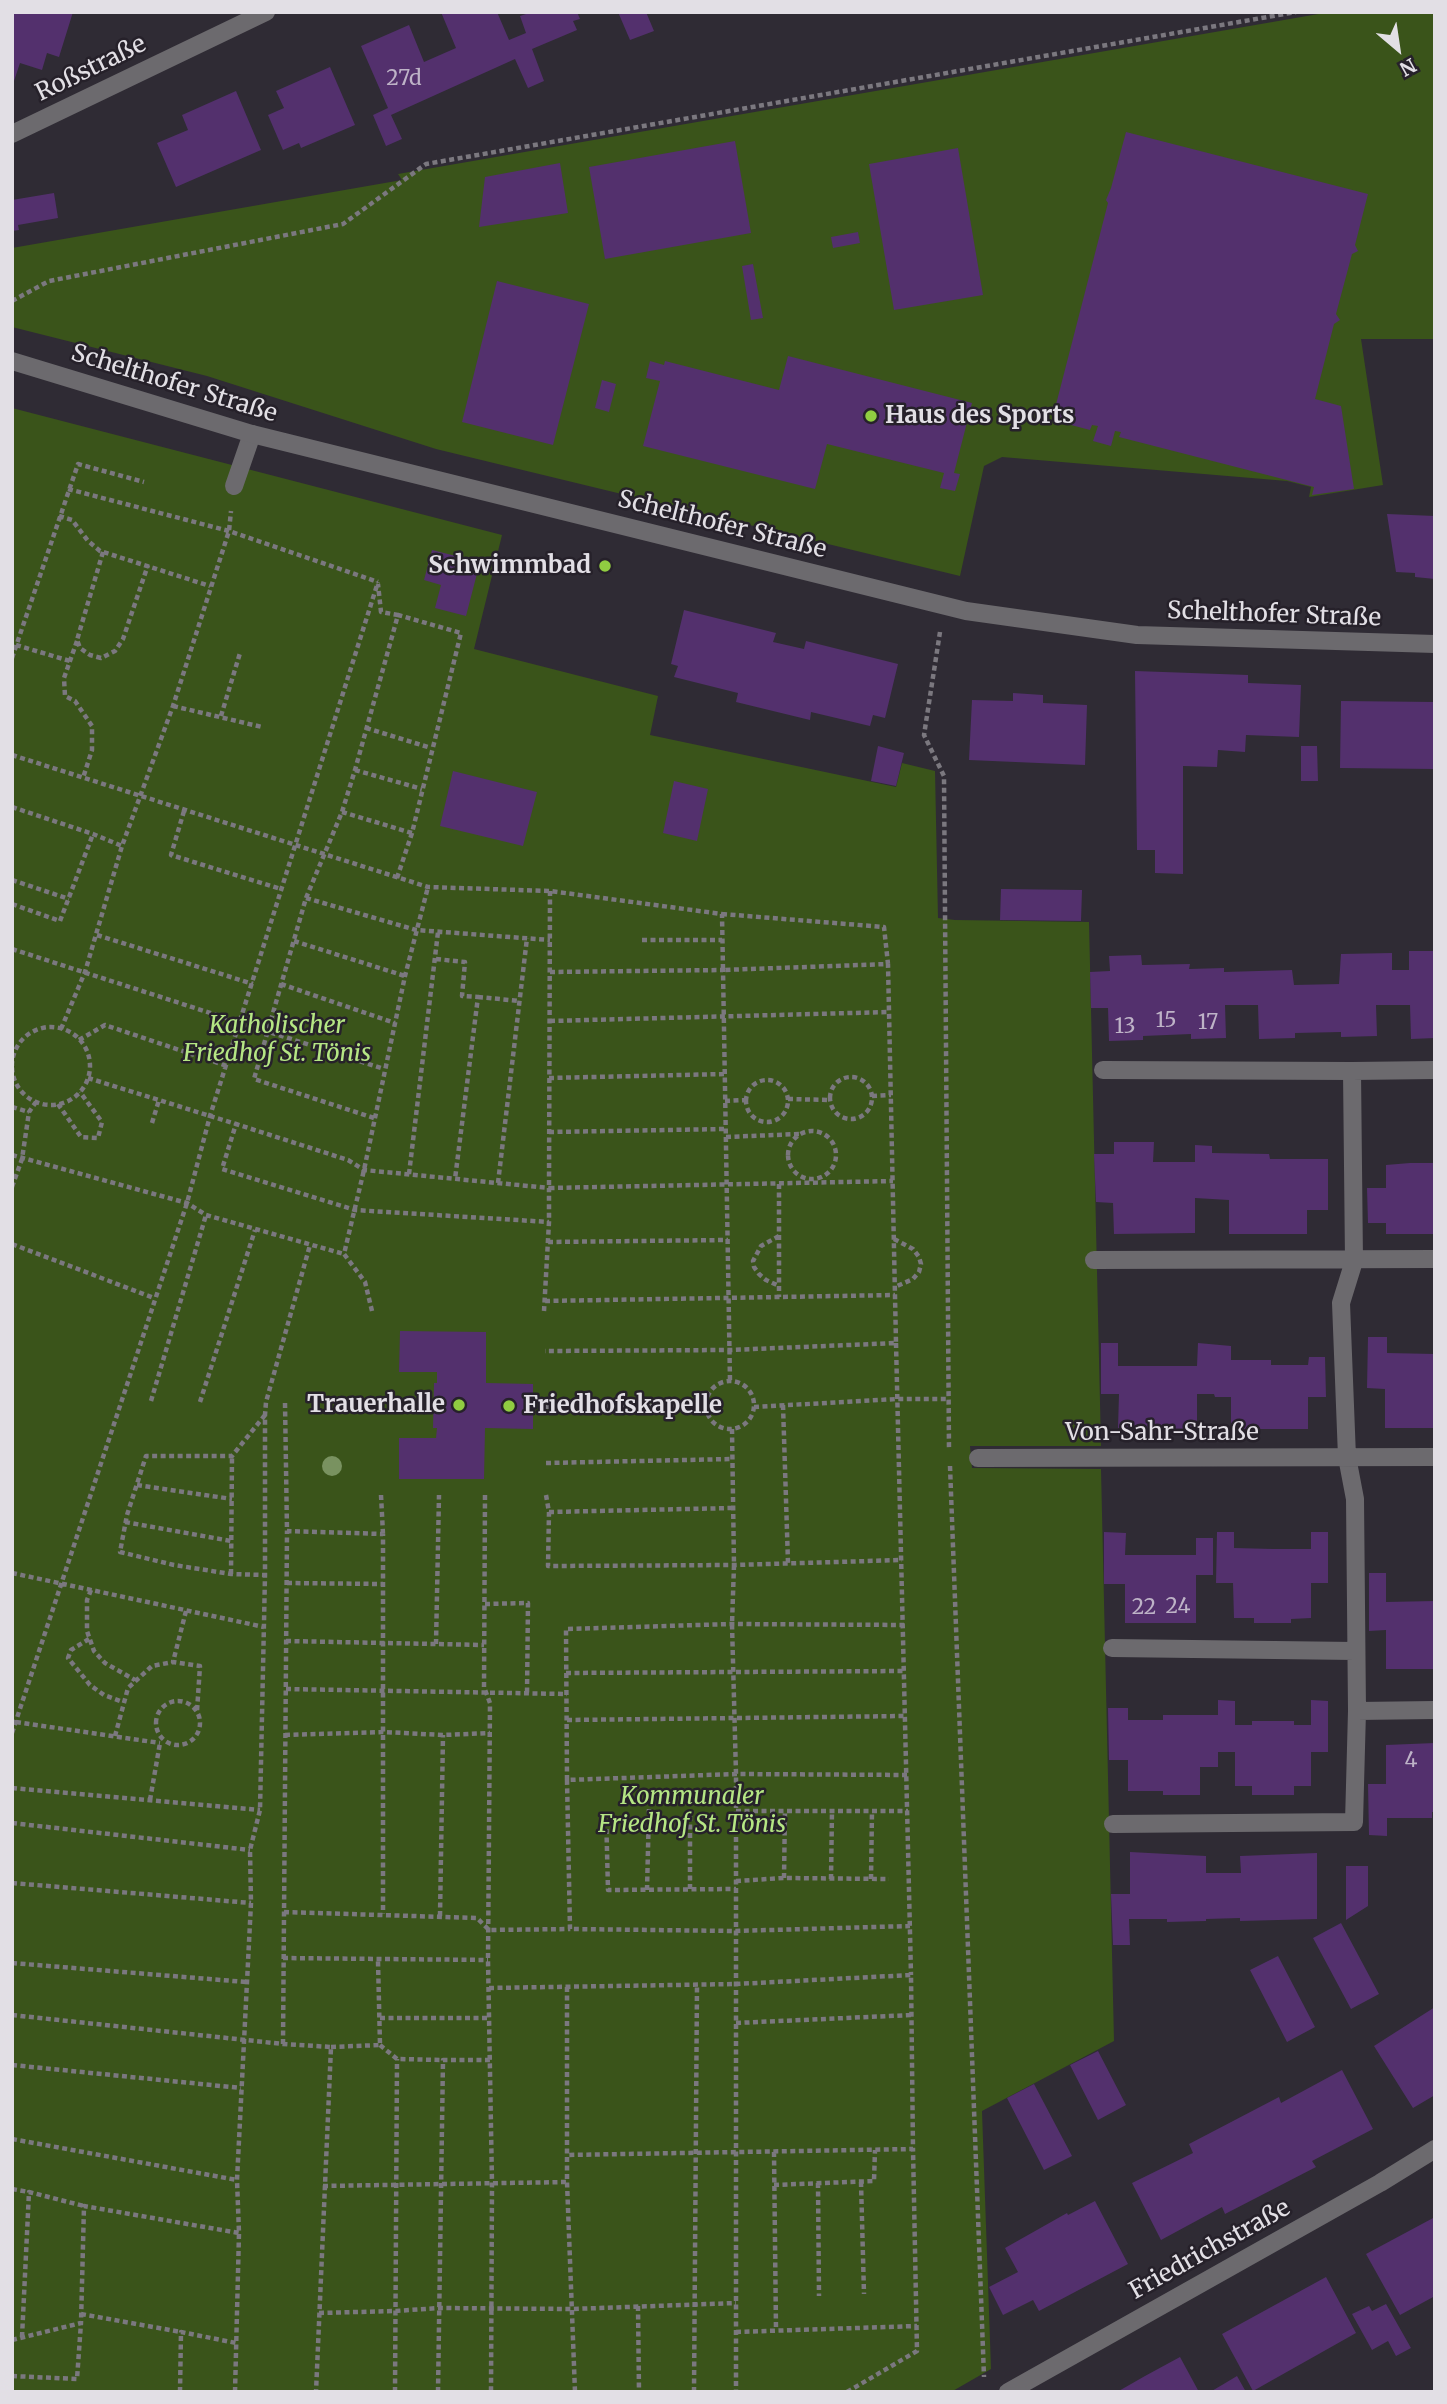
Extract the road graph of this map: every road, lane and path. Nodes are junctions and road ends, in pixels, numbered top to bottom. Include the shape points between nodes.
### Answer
1 (266, 12) edge
2 (1296, 12) edge
3 (12, 134) edge
4 (12, 301) edge
5 (12, 361) edge
6 (252, 434) junction
7 (144, 482) dead end
8 (234, 486) joint
9 (68, 489) junction
10 (59, 516) junction
11 (229, 531) junction
12 (103, 552) junction
13 (148, 565) junction
14 (378, 582) junction
15 (210, 586) junction
16 (944, 605) junction
17 (398, 615) junction
18 (77, 640) junction
19 (1435, 644) edge
20 (16, 645) junction
21 (240, 653) dead end
22 (12, 658) edge
23 (70, 661) junction
24 (173, 706) junction
25 (221, 716) junction
26 (262, 727) dead end
27 (366, 729) junction
28 (431, 748) junction
29 (12, 755) edge
30 (355, 769) junction
31 (82, 778) junction
32 (422, 789) junction
33 (139, 796) junction
34 (12, 807) edge
35 (184, 811) junction
36 (341, 812) junction
37 (412, 833) junction
38 (93, 834) junction
39 (122, 846) junction
40 (295, 846) junction
41 (324, 855) junction
42 (397, 878) junction
43 (12, 880) edge
44 (428, 887) junction
45 (281, 888) junction
46 (550, 891) junction
47 (306, 898) junction
48 (69, 899) junction
49 (12, 904) edge
50 (722, 914) junction
51 (416, 930) junction
52 (438, 932) junction
53 (97, 934) junction
54 (527, 938) junction
55 (550, 940) junction
56 (642, 940) dead end
57 (723, 940) junction
58 (294, 941) junction
59 (12, 949) edge
60 (436, 959) junction
61 (888, 964) junction
62 (723, 970) junction
63 (85, 972) junction
64 (550, 972) junction
65 (405, 976) junction
66 (253, 984) junction
67 (281, 984) junction
68 (478, 997) junction
69 (520, 1001) junction
70 (889, 1012) junction
71 (724, 1017) junction
72 (550, 1021) junction
73 (241, 1022) junction
74 (395, 1023) junction
75 (61, 1029) junction
76 (267, 1031) junction
77 (79, 1040) junction
78 (13, 1056) edge
79 (227, 1066) junction
80 (384, 1069) junction
81 (1103, 1070) dead end
82 (1435, 1070) edge
83 (1352, 1071) junction
84 (13, 1073) edge
85 (725, 1074) junction
86 (88, 1078) junction
87 (550, 1078) junction
88 (80, 1093) junction
89 (891, 1095) junction
90 (872, 1096) junction
91 (788, 1099) junction
92 (159, 1100) junction
93 (746, 1100) junction
94 (831, 1100) junction
95 (725, 1101) junction
96 (36, 1102) junction
97 (58, 1104) junction
98 (12, 1107) edge
99 (29, 1112) junction
100 (210, 1116) junction
101 (374, 1118) junction
102 (152, 1123) dead end
103 (236, 1124) junction
104 (726, 1129) junction
105 (549, 1132) junction
106 (801, 1134) junction
107 (726, 1137) junction
108 (12, 1155) edge
109 (22, 1159) junction
110 (364, 1170) junction
111 (409, 1174) junction
112 (455, 1179) junction
113 (893, 1181) junction
114 (498, 1183) junction
115 (779, 1184) junction
116 (727, 1185) junction
117 (12, 1187) edge
118 (549, 1188) junction
119 (187, 1203) junction
120 (355, 1210) junction
121 (206, 1215) junction
122 (549, 1222) junction
123 (255, 1230) junction
124 (779, 1236) junction
125 (894, 1239) junction
126 (728, 1240) junction
127 (548, 1241) junction
128 (12, 1244) edge
129 (310, 1245) junction
130 (344, 1254) junction
131 (1435, 1259) edge
132 (1094, 1260) dead end
133 (1354, 1261) junction
134 (779, 1286) junction
135 (895, 1287) junction
136 (895, 1295) junction
137 (779, 1297) junction
138 (154, 1298) junction
139 (729, 1298) junction
140 (545, 1301) junction
141 (372, 1311) dead end
142 (544, 1311) dead end
143 (896, 1343) junction
144 (730, 1350) junction
145 (545, 1351) dead end
146 (730, 1381) junction
147 (897, 1399) junction
148 (948, 1399) junction
149 (151, 1401) dead end
150 (200, 1402) dead end
151 (285, 1403) dead end
152 (706, 1405) junction
153 (783, 1405) junction
154 (545, 1407) dead end
155 (754, 1407) junction
156 (265, 1415) junction
157 (732, 1429) junction
158 (232, 1456) junction
159 (1346, 1457) junction
160 (1435, 1457) edge
161 (978, 1458) dead end
162 (732, 1460) junction
163 (546, 1463) dead end
164 (137, 1485) junction
165 (381, 1494) dead end
166 (439, 1495) dead end
167 (485, 1495) dead end
168 (546, 1495) dead end
169 (232, 1499) junction
170 (733, 1508) junction
171 (549, 1512) junction
172 (125, 1522) junction
173 (287, 1531) junction
174 (383, 1534) junction
175 (231, 1541) junction
176 (902, 1560) junction
177 (788, 1563) junction
178 (734, 1565) junction
179 (12, 1573) edge
180 (231, 1574) junction
181 (265, 1574) junction
182 (60, 1583) junction
183 (287, 1583) junction
184 (383, 1584) junction
185 (91, 1590) junction
186 (485, 1604) junction
187 (186, 1611) junction
188 (732, 1624) junction
189 (904, 1625) junction
190 (264, 1627) junction
191 (89, 1639) junction
192 (286, 1641) junction
193 (383, 1643) junction
194 (436, 1644) junction
195 (484, 1645) junction
196 (1112, 1648) dead end
197 (1355, 1651) junction
198 (173, 1662) junction
199 (905, 1671) junction
200 (566, 1673) junction
201 (733, 1673) junction
202 (135, 1681) junction
203 (286, 1689) junction
204 (383, 1690) junction
205 (487, 1693) junction
206 (527, 1694) junction
207 (566, 1694) junction
208 (123, 1702) junction
209 (1435, 1710) edge
210 (1357, 1711) junction
211 (197, 1712) junction
212 (905, 1716) junction
213 (734, 1717) junction
214 (566, 1720) junction
215 (16, 1721) junction
216 (383, 1732) junction
217 (12, 1733) edge
218 (490, 1733) junction
219 (285, 1735) junction
220 (443, 1735) junction
221 (115, 1736) junction
222 (161, 1740) junction
223 (736, 1774) junction
224 (907, 1775) junction
225 (567, 1780) junction
226 (12, 1788) edge
227 (150, 1800) junction
228 (649, 1809) dead end
229 (260, 1810) junction
230 (785, 1810) junction
231 (690, 1811) dead end
232 (736, 1811) junction
233 (832, 1811) junction
234 (872, 1811) junction
235 (908, 1811) junction
236 (606, 1812) dead end
237 (12, 1824) edge
238 (1113, 1824) dead end
239 (250, 1850) junction
240 (784, 1878) junction
241 (831, 1879) junction
242 (871, 1879) junction
243 (889, 1879) dead end
244 (736, 1881) junction
245 (12, 1883) edge
246 (690, 1889) junction
247 (736, 1889) junction
248 (648, 1890) junction
249 (251, 1903) junction
250 (284, 1912) junction
251 (383, 1914) junction
252 (440, 1916) junction
253 (910, 1926) junction
254 (570, 1929) junction
255 (489, 1930) junction
256 (735, 1931) junction
257 (283, 1958) junction
258 (488, 1960) junction
259 (379, 1961) junction
260 (12, 1963) edge
261 (911, 1975) junction
262 (246, 1982) junction
263 (736, 1984) junction
264 (697, 1985) junction
265 (568, 1987) junction
266 (489, 1988) junction
267 (12, 2015) edge
268 (912, 2015) junction
269 (380, 2018) junction
270 (489, 2018) junction
271 (736, 2023) junction
272 (244, 2039) junction
273 (283, 2044) junction
274 (380, 2045) junction
275 (331, 2047) junction
276 (397, 2059) junction
277 (443, 2060) junction
278 (490, 2060) junction
279 (12, 2065) edge
280 (241, 2088) junction
281 (12, 2139) edge
282 (913, 2149) junction
283 (1435, 2149) edge
284 (875, 2150) junction
285 (774, 2151) junction
286 (695, 2152) junction
287 (736, 2152) junction
288 (567, 2155) junction
289 (237, 2180) junction
290 (567, 2182) junction
291 (861, 2182) junction
292 (492, 2183) junction
293 (818, 2183) junction
294 (441, 2184) junction
295 (395, 2185) junction
296 (774, 2185) junction
297 (323, 2186) junction
298 (12, 2189) edge
299 (29, 2192) junction
300 (84, 2206) junction
301 (239, 2233) junction
302 (864, 2294) dead end
303 (820, 2296) dead end
304 (694, 2303) junction
305 (736, 2303) junction
306 (638, 2306) junction
307 (439, 2308) junction
308 (491, 2309) junction
309 (572, 2309) junction
310 (395, 2311) junction
311 (319, 2313) junction
312 (81, 2314) junction
313 (80, 2323) junction
314 (917, 2326) junction
315 (776, 2330) junction
316 (181, 2332) junction
317 (736, 2332) junction
318 (22, 2337) junction
319 (12, 2340) edge
320 (236, 2343) junction
321 (12, 2376) edge
322 (984, 2378) dead end
323 (180, 2392) edge
324 (235, 2392) edge
325 (316, 2392) edge
326 (395, 2392) edge
327 (438, 2392) edge
328 (491, 2392) edge
329 (575, 2392) edge
330 (639, 2392) edge
331 (694, 2392) edge
332 (736, 2392) edge
333 (848, 2392) edge
334 (1008, 2392) edge

1 - 3 street, Roßstraße
2 - 4 path via 426,164 343,223 49,281
5 - 6 street, Schelthofer Straße
6 - 8 street
6 - 16 street, Schelthofer Straße
7 - 9 path via 78,464
8 - 11 path
9 - 10 path
9 - 11 path
10 - 12 path via 72,520
10 - 20 path
11 - 14 path
11 - 15 path
12 - 13 path
12 - 18 path
13 - 15 path
13 - 18 path via 115,651 101,658 90,655
14 - 17 path via 381,612
14 - 40 path
15 - 24 path
16 - 19 street, Schelthofer Straße via 1137,635
16 - 148 path via 923,735 944,776
17 - 27 path
17 - 28 path via 461,633
18 - 23 path
20 - 22 path
20 - 23 path
21 - 25 path
23 - 31 path via 64,678 65,696 75,701 92,726 92,750
24 - 25 path
24 - 33 path
25 - 26 path
27 - 28 path
27 - 30 path
28 - 32 path
29 - 31 path
30 - 32 path
30 - 36 path
31 - 33 path
32 - 37 path
33 - 35 path
33 - 39 path
34 - 38 path
35 - 40 path
35 - 45 path via 171,855
36 - 37 path
36 - 41 path
37 - 42 path
38 - 39 path
38 - 48 path
39 - 53 path
40 - 41 path
40 - 45 path
41 - 42 path
41 - 47 path
42 - 44 path
43 - 48 path
44 - 46 path
44 - 51 path
45 - 66 path
46 - 50 path
46 - 55 path
47 - 51 path
47 - 58 path
48 - 49 path via 60,921
50 - 57 path
50 - 61 path via 884,927
51 - 52 path
51 - 65 path
52 - 54 path
52 - 60 path
53 - 63 path
53 - 66 path
54 - 55 path
54 - 69 path
55 - 64 path
56 - 57 path
57 - 62 path
58 - 65 path
58 - 67 path
59 - 63 path
60 - 68 path via 465,962 462,996
60 - 111 path
61 - 62 path
61 - 70 path
62 - 64 path
62 - 71 path
63 - 73 path
63 - 75 path
64 - 72 path
65 - 74 path
66 - 73 path
67 - 74 path
67 - 76 path
68 - 69 path
68 - 112 path
69 - 114 path
70 - 71 path
70 - 89 path
71 - 72 path
71 - 85 path
72 - 87 path
73 - 76 path
73 - 79 path
74 - 80 path
75 - 77 path
75 - 78 path via 48,1028 26,1036
76 - 80 path
76 - 101 path via 254,1079
77 - 79 path via 105,1025
77 - 86 path via 89,1058
78 - 84 path
79 - 100 path
80 - 101 path
81 - 83 street
82 - 83 street
83 - 133 street
84 - 96 path via 17,1085
85 - 87 path
85 - 95 path
86 - 88 path
86 - 92 path
87 - 105 path
88 - 97 path
88 - 97 path via 102,1122 98,1138 81,1137
89 - 90 path
89 - 113 path
90 - 94 path via 869,1109 852,1119 835,1111
90 - 94 path via 861,1079 847,1077 835,1084
91 - 93 path via 782,1086 770,1080 751,1087
91 - 93 path via 785,1112 768,1122 751,1114
91 - 94 path
92 - 100 path
92 - 102 path
93 - 95 path
95 - 104 path
96 - 97 path
96 - 99 path
98 - 99 path
99 - 109 path
100 - 103 path
100 - 119 path
101 - 110 path
103 - 110 path via 348,1160
103 - 120 path via 222,1169
104 - 105 path
104 - 107 path
105 - 118 path
106 - 106 path via 818,1132 831,1140 835,1163 825,1175 802,1176 791,1166 791,1143
106 - 107 path
107 - 116 path
108 - 109 path
109 - 117 path
109 - 119 path
110 - 111 path
110 - 120 path
111 - 112 path
112 - 114 path
113 - 115 path
113 - 125 path
114 - 118 path
115 - 116 path
115 - 124 path
116 - 118 path
116 - 126 path
118 - 122 path
119 - 121 path
119 - 138 path
120 - 122 path
120 - 130 path
121 - 123 path
121 - 149 path
122 - 127 path
123 - 129 path
123 - 150 path
124 - 134 path
124 - 134 path via 761,1247 753,1261 766,1280
125 - 135 path
125 - 135 path via 913,1249 921,1264 913,1279
126 - 127 path
126 - 139 path
127 - 140 path
128 - 138 path
129 - 130 path
129 - 156 path
130 - 141 path via 365,1282
131 - 133 street
132 - 133 street
133 - 159 street via 1340,1303
134 - 137 path
135 - 136 path
136 - 137 path
136 - 143 path
137 - 139 path
138 - 182 path
139 - 140 path
139 - 144 path
140 - 142 path
143 - 144 path
143 - 147 path
144 - 145 path
144 - 146 path
146 - 152 path via 718,1384
146 - 155 path via 748,1388
147 - 148 path
147 - 153 path
147 - 176 path
148 - 322 path
151 - 173 path
152 - 154 path
152 - 157 path via 711,1420
153 - 155 path
153 - 177 path
155 - 157 path via 746,1423
156 - 158 path
156 - 181 path
157 - 162 path
158 - 164 path via 146,1456
158 - 169 path
159 - 160 street, Von-Sahr-Straße
159 - 161 street, Von-Sahr-Straße
159 - 197 street via 1355,1499
162 - 163 path
162 - 170 path
164 - 169 path
164 - 172 path
165 - 174 path
166 - 194 path
167 - 186 path
168 - 171 path
169 - 175 path
170 - 171 path
170 - 178 path
171 - 178 path via 548,1566
172 - 175 path
172 - 180 path via 120,1552
173 - 174 path
173 - 183 path
174 - 184 path
175 - 180 path
176 - 177 path
176 - 189 path
177 - 178 path
178 - 188 path
179 - 182 path
180 - 181 path
181 - 190 path
182 - 185 path
182 - 215 path
183 - 184 path
183 - 192 path
184 - 193 path
185 - 187 path
185 - 191 path via 87,1601
186 - 195 path
186 - 206 path via 528,1603
187 - 190 path
187 - 198 path
188 - 189 path
188 - 200 path via 566,1629
188 - 201 path
189 - 199 path
190 - 229 path
191 - 202 path via 105,1663
191 - 208 path via 71,1650 68,1658 90,1685
192 - 193 path
192 - 203 path
193 - 194 path
193 - 204 path
194 - 195 path
195 - 205 path
196 - 197 street
197 - 210 street
198 - 202 path via 152,1667
198 - 211 path via 200,1666
199 - 201 path
199 - 212 path
200 - 201 path
200 - 207 path
201 - 213 path
202 - 208 path
203 - 204 path
203 - 219 path
204 - 205 path
204 - 216 path
205 - 206 path
205 - 218 path
206 - 207 path
207 - 214 path
208 - 221 path
209 - 210 street
210 - 238 street via 1354,1822
211 - 222 path via 200,1727 193,1739 180,1745
211 - 222 path via 186,1703 166,1705 157,1717
212 - 213 path
212 - 224 path
213 - 214 path
213 - 223 path
214 - 225 path
215 - 217 path
215 - 221 path
216 - 219 path
216 - 220 path
216 - 251 path
218 - 220 path
218 - 255 path
219 - 250 path
220 - 252 path
221 - 222 path
222 - 227 path
223 - 224 path
223 - 225 path
223 - 232 path
224 - 235 path
225 - 254 path
226 - 227 path
227 - 229 path
228 - 248 path
229 - 239 path
230 - 232 path
230 - 233 path
230 - 240 path
231 - 246 path
232 - 244 path
233 - 234 path
233 - 241 path
234 - 235 path
234 - 242 path
235 - 253 path
236 - 248 path via 607,1890
237 - 239 path
239 - 249 path
240 - 241 path
240 - 244 path
241 - 242 path
242 - 243 path
244 - 247 path
245 - 249 path
246 - 247 path
246 - 248 path
247 - 256 path
249 - 262 path
250 - 251 path
250 - 257 path
251 - 252 path
252 - 255 path via 477,1918
253 - 256 path
253 - 261 path
254 - 255 path
254 - 256 path
255 - 258 path
256 - 263 path
257 - 259 path
257 - 273 path
258 - 259 path
258 - 266 path
259 - 269 path
260 - 262 path
261 - 263 path
261 - 268 path
262 - 272 path
263 - 264 path
263 - 271 path
264 - 265 path
264 - 286 path
265 - 266 path
265 - 288 path
266 - 270 path
267 - 272 path
268 - 271 path
268 - 282 path
269 - 270 path
269 - 274 path
270 - 278 path
271 - 287 path
272 - 273 path
272 - 280 path
273 - 275 path
274 - 275 path
274 - 276 path
275 - 297 path
276 - 277 path
276 - 295 path
277 - 278 path
277 - 294 path
278 - 292 path
279 - 280 path
280 - 289 path
281 - 289 path
282 - 284 path
282 - 314 path
283 - 334 street, Friedrichstraße
284 - 285 path
284 - 291 path via 874,2181
285 - 287 path
285 - 296 path
286 - 287 path
286 - 288 path
286 - 304 path
287 - 305 path
288 - 290 path
289 - 301 path
290 - 292 path
290 - 309 path
291 - 293 path
291 - 302 path
292 - 294 path
292 - 308 path
293 - 296 path
293 - 303 path
294 - 295 path
294 - 307 path
295 - 297 path
295 - 310 path
296 - 315 path
297 - 311 path
298 - 299 path
299 - 300 path
299 - 318 path
300 - 301 path
300 - 312 path
301 - 320 path
304 - 305 path
304 - 306 path
304 - 331 path
305 - 317 path
306 - 309 path
306 - 330 path
307 - 308 path
307 - 310 path
307 - 327 path
308 - 309 path
308 - 328 path
309 - 329 path
310 - 311 path
310 - 326 path
311 - 325 path
312 - 313 path
312 - 316 path
313 - 318 path
313 - 321 path via 76,2379
314 - 315 path
314 - 333 path via 918,2351
315 - 317 path
316 - 320 path
316 - 323 path
317 - 332 path
318 - 319 path
320 - 324 path

